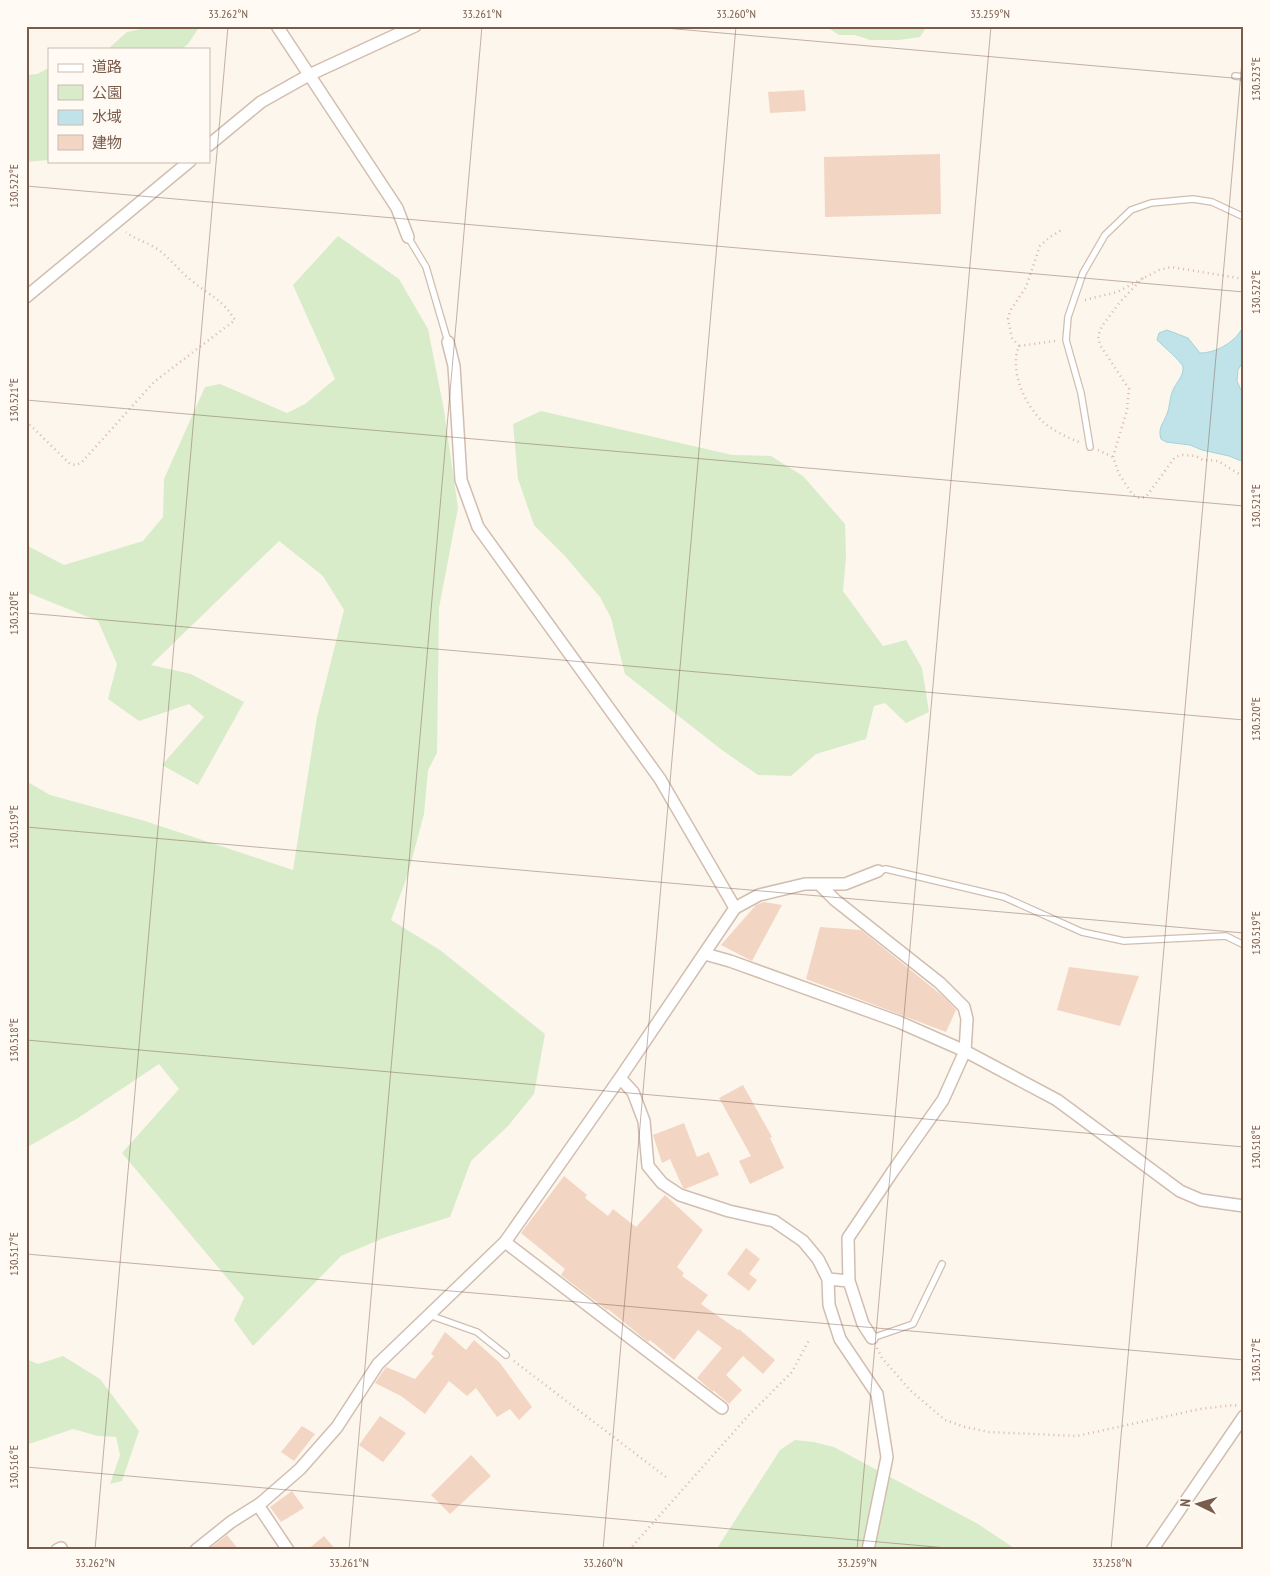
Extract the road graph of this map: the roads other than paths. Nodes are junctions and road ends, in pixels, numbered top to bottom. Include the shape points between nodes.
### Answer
1 (277, 26) edge
2 (415, 26) edge
3 (309, 75) junction
4 (1235, 76) dead end
5 (1244, 76) edge
6 (210, 144) edge
7 (189, 162) edge
8 (1244, 217) edge
9 (408, 238) joint
10 (26, 297) edge
11 (448, 342) joint
12 (1090, 447) road end
13 (878, 871) joint
14 (819, 884) junction
15 (735, 908) junction
16 (1244, 946) edge
17 (705, 954) junction
18 (965, 1051) junction
19 (620, 1078) junction
20 (1244, 1206) edge
21 (505, 1242) junction
22 (942, 1264) dead end
23 (828, 1278) junction
24 (848, 1281) junction
25 (429, 1314) junction
26 (872, 1338) joint
27 (506, 1355) road end
28 (722, 1408) dead end
29 (1244, 1416) edge
30 (258, 1505) junction
31 (57, 1550) edge
32 (62, 1550) edge
33 (196, 1550) edge
34 (288, 1550) edge
35 (868, 1550) edge
36 (1152, 1550) edge

1 - 3 street
2 - 3 street
3 - 6 street via 260,102
3 - 9 street via 398,208
4 - 5 lane
7 - 10 street
8 - 12 lane via 1212,202 1193,199 1151,203 1131,210 1105,235 1083,273 1068,317 1066,340 1081,393
9 - 11 lane via 426,268
11 - 15 street via 454,366 461,480 478,527 660,779
13 - 14 street via 845,884
13 - 16 lane via 886,869 1004,897 1082,932 1124,941 1226,936
14 - 15 street via 805,884 759,895
14 - 18 street via 940,983 964,1007 967,1019
15 - 17 street
17 - 18 street via 730,960 899,1022
17 - 19 street
18 - 20 street via 1056,1100 1180,1191 1201,1200
18 - 24 street via 943,1100 848,1238
19 - 21 street
19 - 23 street via 633,1092 644,1122 648,1166 662,1184 680,1195 774,1222 804,1241
21 - 25 street
21 - 28 street
22 - 26 lane via 913,1324
23 - 24 street
23 - 35 street via 829,1305 840,1339 877,1394 887,1457
24 - 26 street via 863,1324
25 - 27 lane via 477,1332
25 - 30 street via 378,1364 337,1427 300,1468
29 - 36 street
30 - 33 street
30 - 34 street
31 - 32 street

